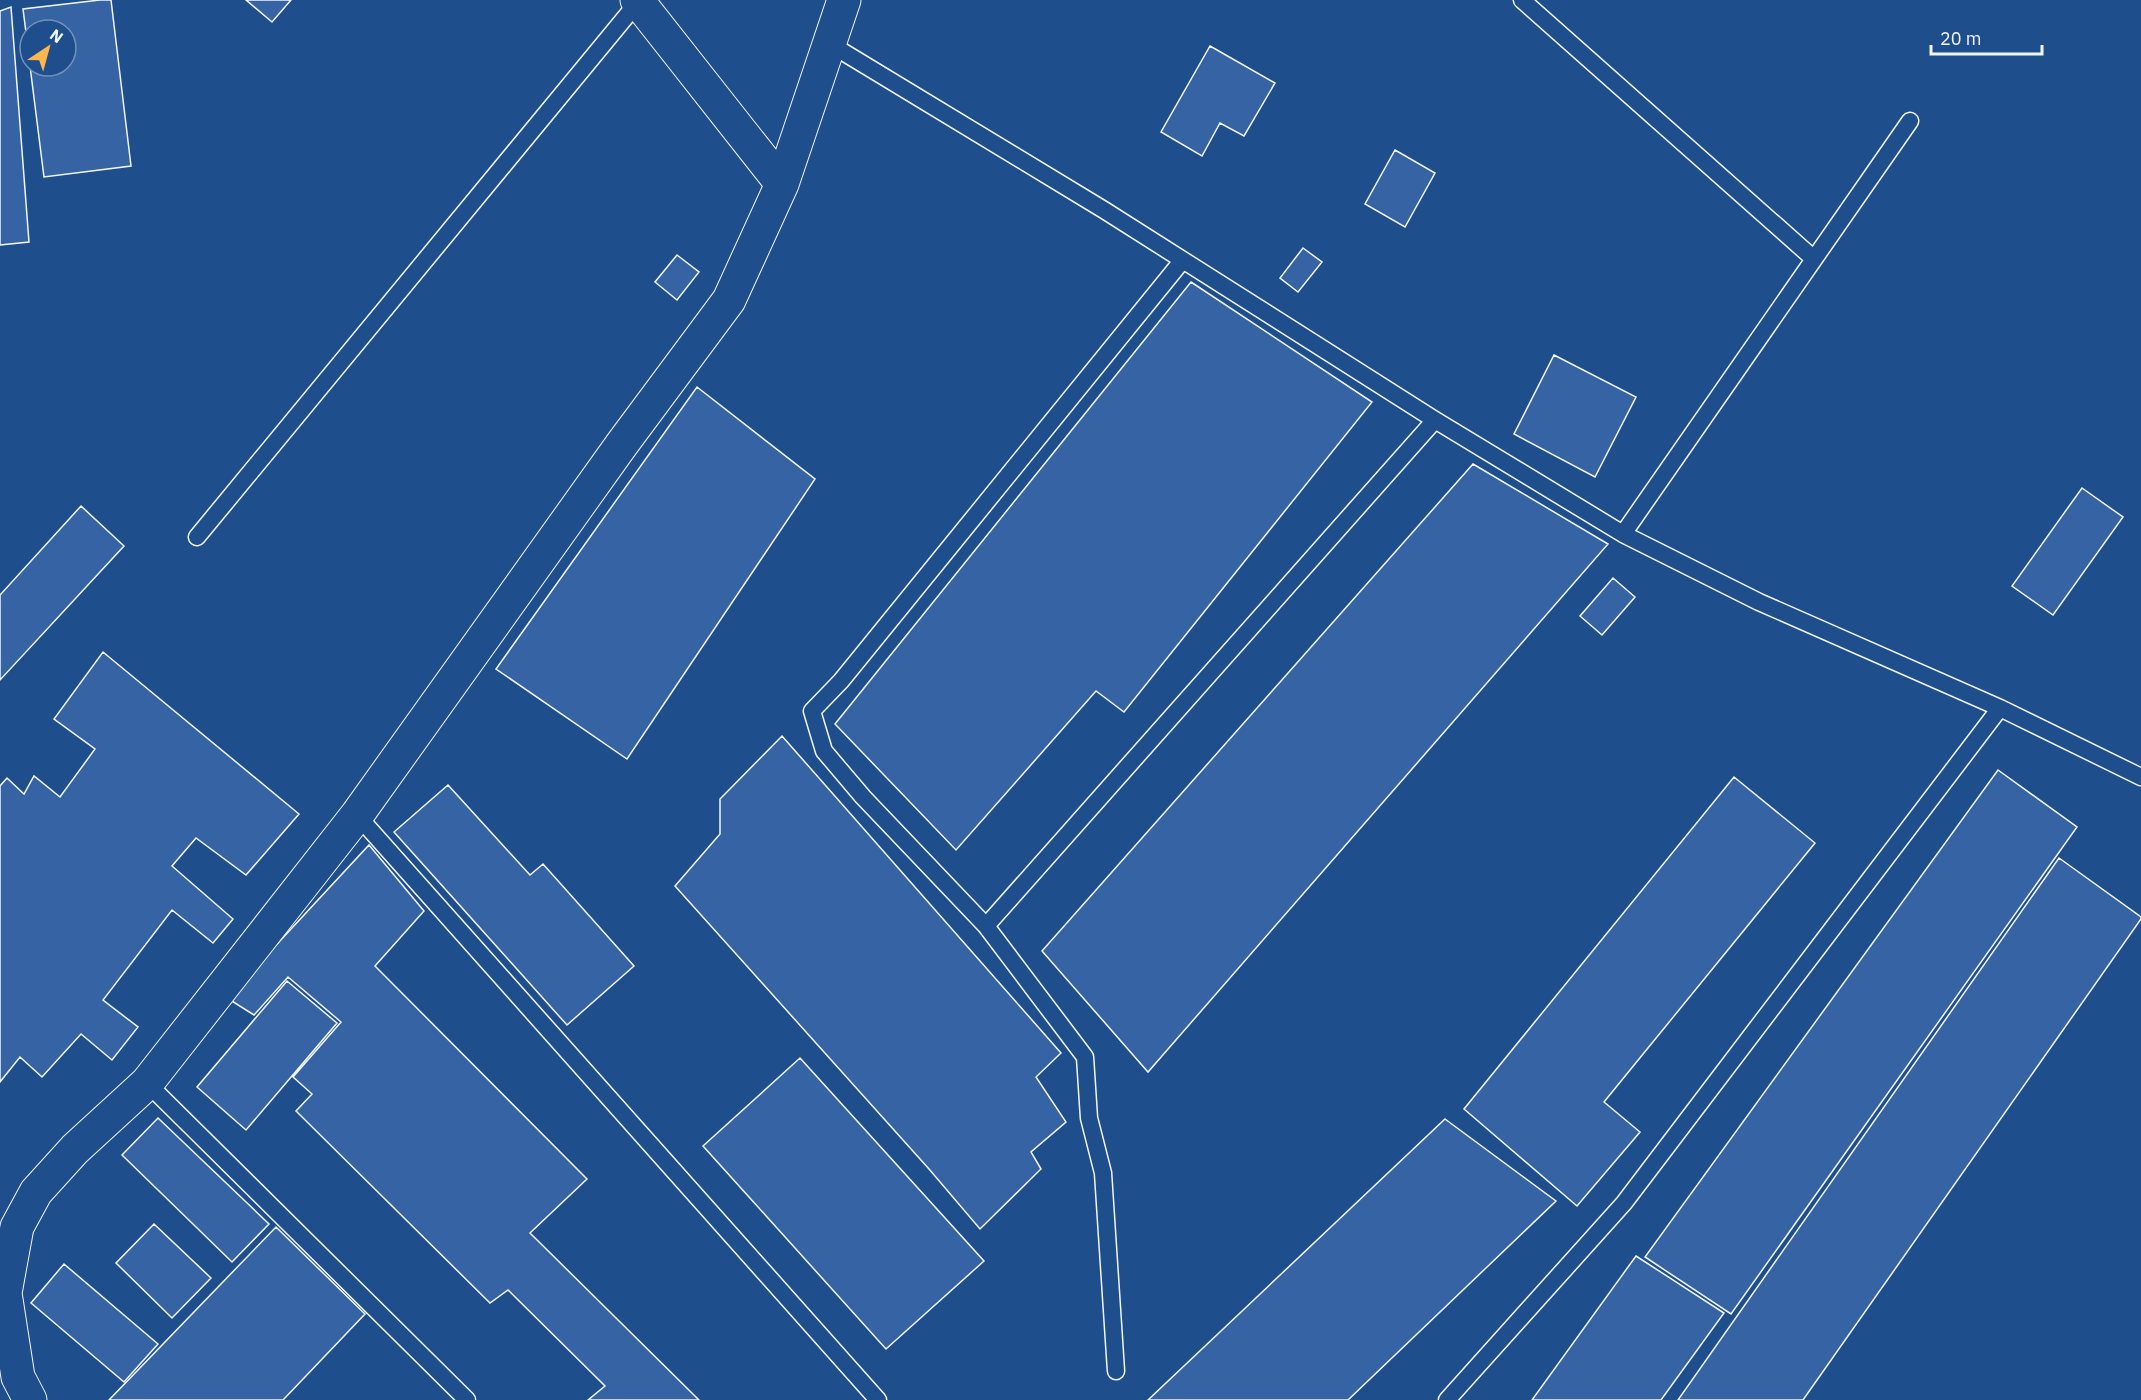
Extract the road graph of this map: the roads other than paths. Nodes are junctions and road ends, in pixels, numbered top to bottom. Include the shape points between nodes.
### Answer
1 (844, 0) edge
2 (1522, 0) edge
3 (638, 1) edge
4 (830, 44) junction
5 (1910, 121) dead end
6 (782, 184) junction
7 (1814, 259) junction
8 (1182, 261) junction
9 (1435, 420) junction
10 (1623, 534) junction
11 (197, 537) dead end
12 (2000, 708) junction
13 (2141, 777) edge
14 (357, 815) junction
15 (986, 926) junction
16 (147, 1083) junction
17 (2, 1295) edge
18 (1116, 1371) dead end
19 (30, 1400) edge
20 (467, 1400) edge
21 (878, 1400) edge
22 (1448, 1400) edge

1 - 4 street
2 - 7 lane
3 - 6 street
3 - 11 lane
4 - 6 street
4 - 8 lane
5 - 7 lane
6 - 14 street via 729,300
7 - 10 lane
8 - 9 lane
8 - 15 lane via 841,681 812,711 824,751 862,797
9 - 10 lane
9 - 15 lane
10 - 12 lane via 1760,602
12 - 13 lane
12 - 22 lane via 1624,1203
14 - 16 street
14 - 21 lane
15 - 18 lane via 1085,1057 1089,1118 1103,1173
16 - 17 street via 75,1149 36,1192 17,1227
16 - 20 lane
17 - 19 street via 18,1377

